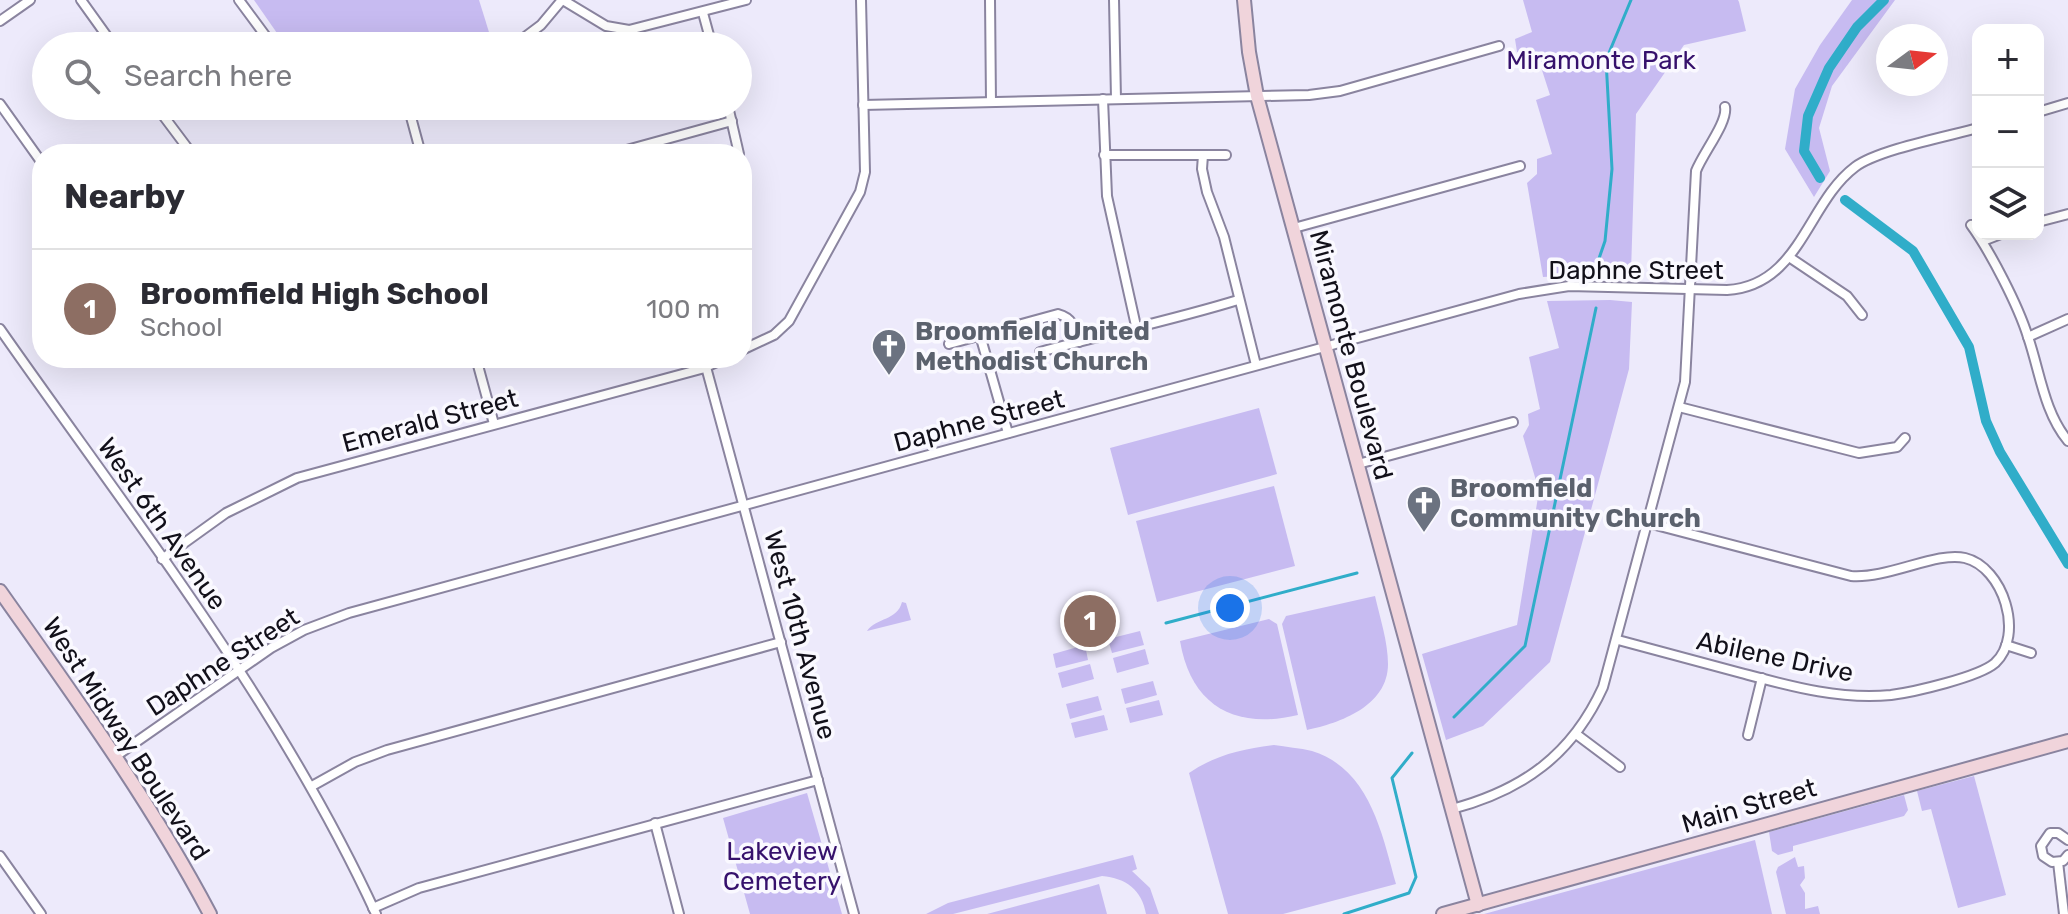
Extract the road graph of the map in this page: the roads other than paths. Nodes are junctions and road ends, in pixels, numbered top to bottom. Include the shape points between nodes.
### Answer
1 (30, 0) edge
2 (81, 0) edge
3 (239, 0) edge
4 (562, 0) edge
5 (746, 0) edge
6 (861, 0) edge
7 (990, 0) edge
8 (1114, 0) edge
9 (1244, 0) edge
10 (703, 13) junction
11 (0, 21) edge
12 (104, 32) edge
13 (263, 32) edge
14 (532, 32) edge
15 (708, 32) edge
16 (1499, 46) dead end
17 (1257, 96) junction
18 (1103, 99) junction
19 (1116, 99) junction
20 (991, 102) junction
21 (2068, 103) edge
22 (0, 104) edge
23 (863, 105) junction
24 (1725, 107) dead end
25 (2044, 110) edge
26 (166, 120) edge
27 (412, 120) edge
28 (732, 121) joint
29 (1972, 130) edge
30 (184, 144) edge
31 (418, 144) edge
32 (648, 144) edge
33 (737, 144) edge
34 (32, 149) edge
35 (1104, 155) junction
36 (1203, 155) junction
37 (1226, 155) dead end
38 (1520, 166) dead end
39 (2068, 214) edge
40 (2044, 220) edge
41 (1971, 225) dead end
42 (1294, 228) junction
43 (1983, 241) joint
44 (1789, 257) junction
45 (1691, 290) junction
46 (1238, 300) junction
47 (1862, 315) dead end
48 (2068, 319) edge
49 (1136, 326) junction
50 (0, 329) edge
51 (980, 335) junction
52 (2028, 337) junction
53 (1079, 342) junction
54 (949, 344) dead end
55 (752, 345) edge
56 (1326, 347) junction
57 (1040, 352) dead end
58 (1256, 365) junction
59 (479, 368) edge
60 (702, 368) edge
61 (706, 368) edge
62 (1679, 407) junction
63 (1513, 422) dead end
64 (494, 424) junction
65 (1008, 433) junction
66 (1905, 438) dead end
67 (2068, 441) edge
68 (1358, 464) junction
69 (744, 505) junction
70 (1648, 523) junction
71 (162, 559) junction
72 (0, 591) edge
73 (1618, 640) junction
74 (781, 642) junction
75 (2006, 645) junction
76 (2031, 653) dead end
77 (239, 670) junction
78 (1762, 678) junction
79 (1576, 734) junction
80 (1748, 735) dead end
81 (2068, 741) edge
82 (116, 756) junction
83 (1620, 767) dead end
84 (818, 780) junction
85 (312, 786) junction
86 (1452, 809) junction
87 (655, 823) junction
88 (2068, 840) edge
89 (2068, 855) edge
90 (0, 856) edge
91 (2058, 862) junction
92 (11, 869) junction
93 (0, 877) edge
94 (1478, 905) junction
95 (375, 911) edge
96 (41, 914) edge
97 (210, 914) edge
98 (679, 914) edge
99 (854, 914) edge
100 (1443, 914) edge
101 (2064, 914) edge

1 - 11 street
2 - 12 street
3 - 13 street
4 - 10 street via 620,29
4 - 14 street
5 - 10 street
6 - 23 street
7 - 20 street
8 - 19 street
9 - 17 main road, Miramonte Boulevard
10 - 15 street
16 - 17 street via 1340,91
17 - 19 street
17 - 42 main road, Miramonte Boulevard
18 - 19 street
18 - 20 street
18 - 35 street
20 - 23 street
21 - 25 street
22 - 34 street
23 - 55 street via 865,172 860,192 789,321
24 - 45 street via 1726,118 1696,171
26 - 30 street
27 - 31 street
28 - 32 street
28 - 33 street
29 - 44 street, Daphne Street via 1854,167
35 - 36 street
35 - 49 street via 1107,196
36 - 37 street
36 - 46 street via 1207,192
38 - 42 street
39 - 40 street
41 - 43 street
42 - 56 main road, Miramonte Boulevard
43 - 52 street
44 - 45 street, Daphne Street via 1753,285
44 - 47 street via 1847,296
45 - 56 street, Daphne Street via 1540,289
45 - 62 street via 1688,362
46 - 49 street
46 - 58 street
48 - 52 street
49 - 53 street
50 - 71 street, West 6th Avenue
51 - 53 street via 1058,314 1073,324
51 - 54 street
51 - 65 street
52 - 67 street via 2050,412
53 - 57 street
56 - 58 street, Daphne Street
56 - 68 main road, Miramonte Boulevard
58 - 65 street, Daphne Street
59 - 64 street
60 - 64 street, Emerald Street
61 - 69 street, West 10th Avenue
62 - 66 street via 1859,453 1897,447
62 - 70 street
63 - 68 street
64 - 71 street, Emerald Street via 276,487 226,513
65 - 69 street, Daphne Street
68 - 86 main road, Miramonte Boulevard
69 - 74 street, West 10th Avenue
69 - 77 street, Daphne Street via 349,613 304,630
70 - 73 street
70 - 75 street via 1851,576 1880,575 1947,558 1968,559 1981,564 1996,581 2009,626
71 - 77 street, West 6th Avenue
72 - 82 main road, West Midway Boulevard
73 - 78 street, Abilene Drive
73 - 79 street via 1603,687
74 - 84 street, West 10th Avenue
74 - 85 street via 387,750
75 - 76 street
75 - 78 street, Abilene Drive via 1993,664 1977,673 1894,695 1831,694
77 - 82 street, Daphne Street
77 - 85 street, West 6th Avenue
78 - 80 street
79 - 83 street
79 - 86 street via 1525,779
81 - 94 main road, Main Street
82 - 97 main road, West Midway Boulevard
84 - 87 street
84 - 99 street, West 10th Avenue
85 - 95 street, West 6th Avenue
86 - 94 main road, Miramonte Boulevard
87 - 95 street via 419,888
87 - 98 street
88 - 91 street via 2054,832 2042,841 2043,856
89 - 91 street
90 - 92 street
91 - 101 street
92 - 93 street
92 - 96 street
94 - 100 main road, Main Street

